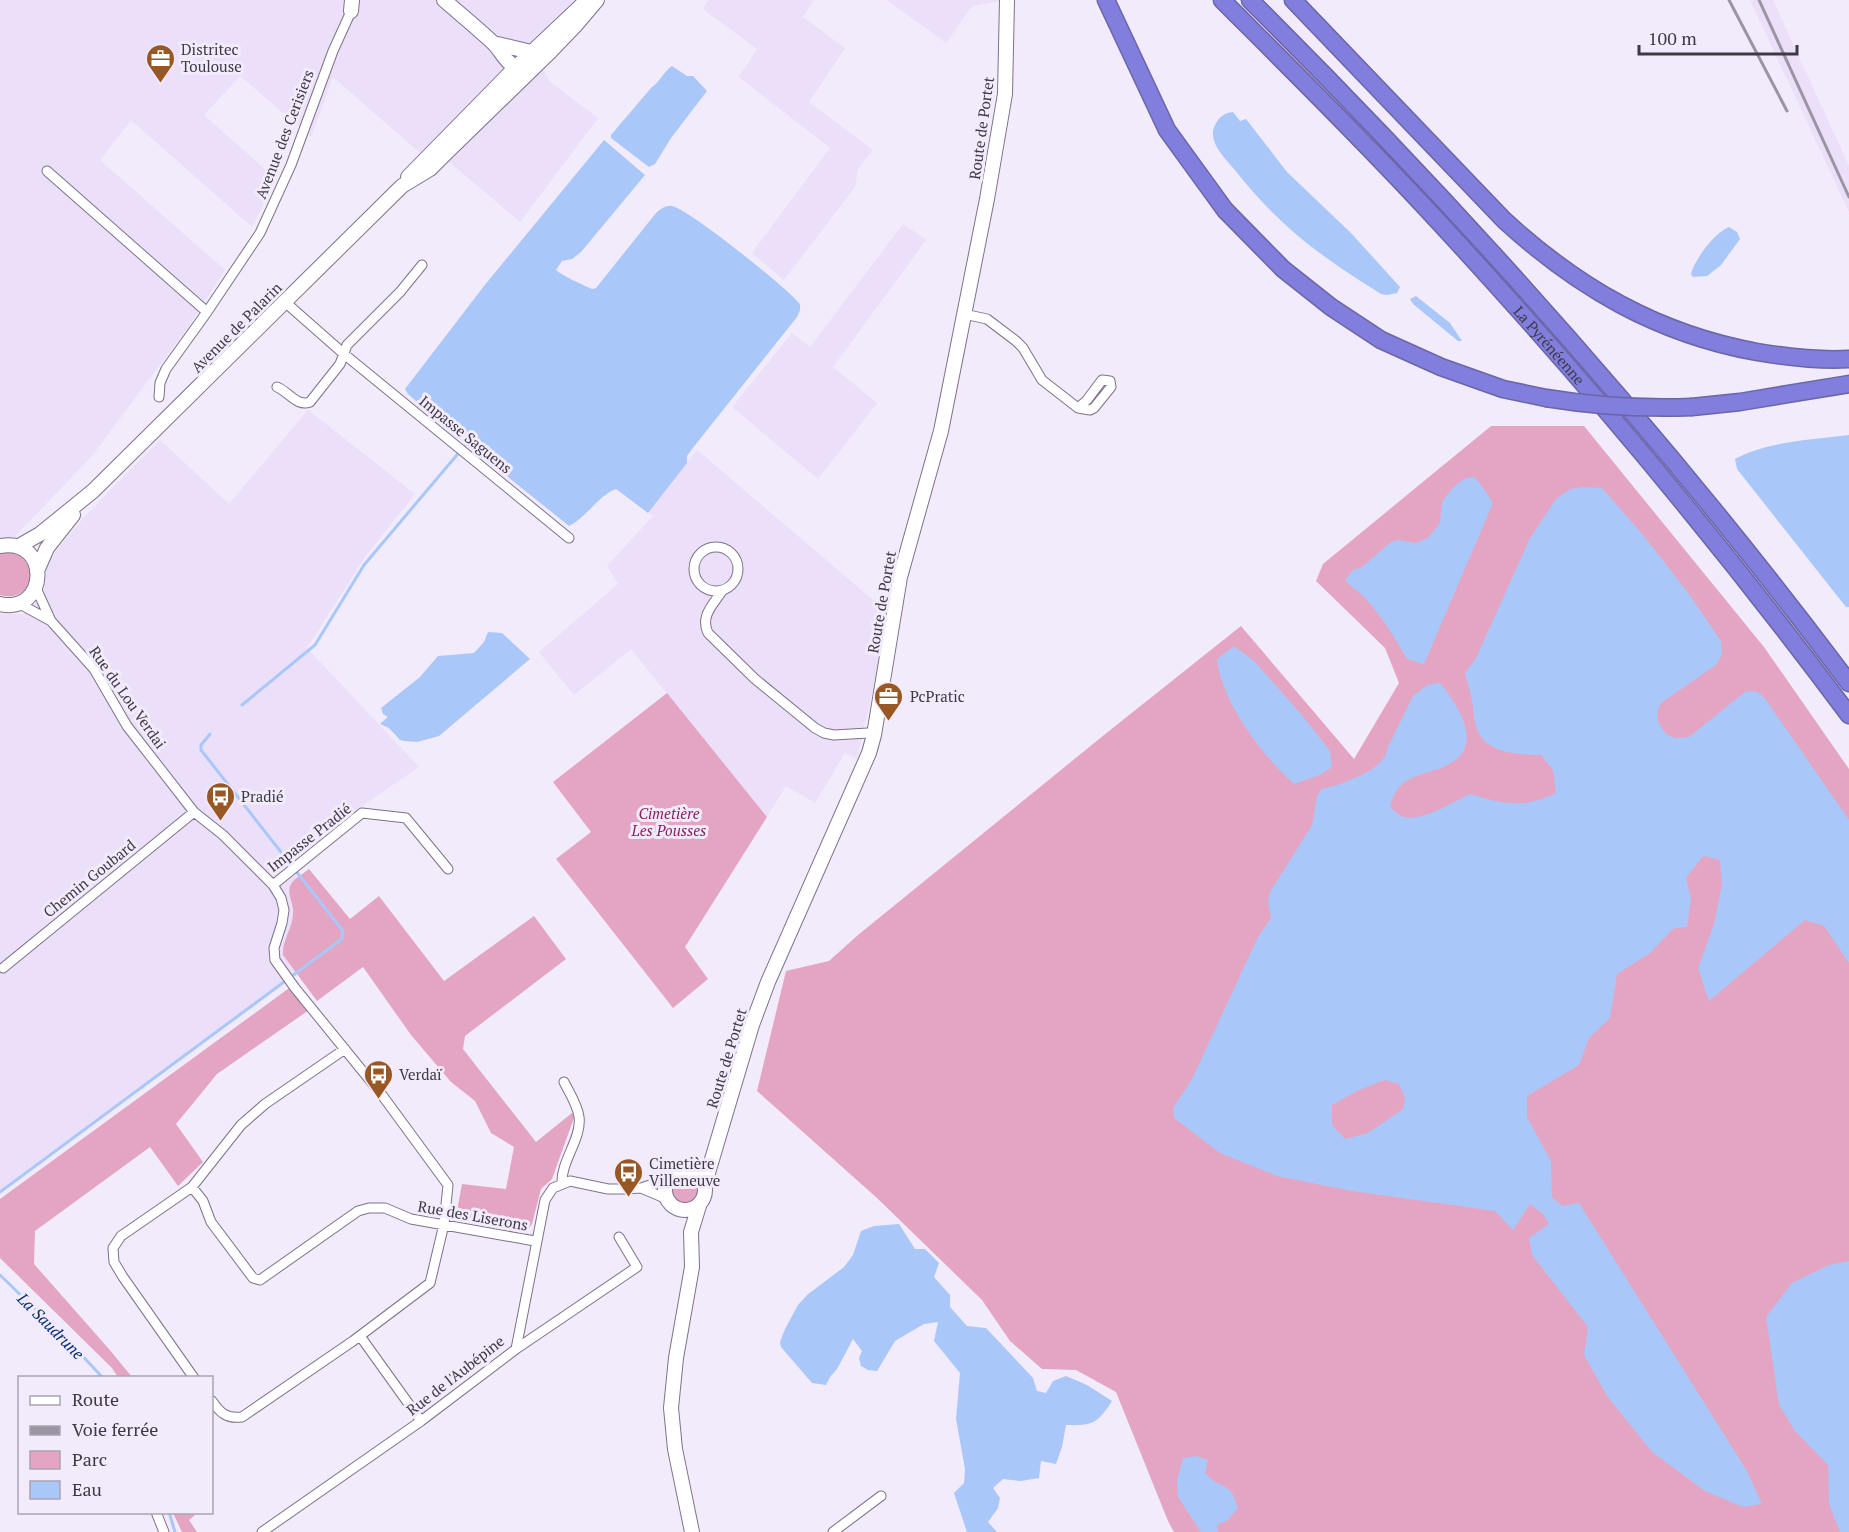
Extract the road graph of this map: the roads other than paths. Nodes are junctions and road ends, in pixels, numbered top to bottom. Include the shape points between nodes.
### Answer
1 (444, 0) edge
2 (587, 0) edge
3 (597, 0) edge
4 (1007, 0) edge
5 (1106, 0) edge
6 (1222, 0) edge
7 (1250, 0) edge
8 (1293, 0) edge
9 (353, 4) edge
10 (519, 65) junction
11 (47, 171) dead end
12 (422, 265) dead end
13 (285, 302) junction
14 (207, 312) junction
15 (964, 314) junction
16 (344, 354) junction
17 (1849, 359) edge
18 (1849, 384) edge
19 (277, 387) dead end
20 (159, 398) dead end
21 (1078, 408) dead end
22 (93, 491) junction
23 (568, 538) dead end
24 (0, 546) edge
25 (19, 546) junction
26 (37, 571) junction
27 (36, 588) junction
28 (722, 591) junction
29 (18, 603) junction
30 (0, 604) edge
31 (51, 621) junction
32 (1849, 683) edge
33 (1849, 715) edge
34 (874, 735) junction
35 (194, 812) junction
36 (448, 869) dead end
37 (273, 885) junction
38 (3, 968) dead end
39 (345, 1049) junction
40 (564, 1082) dead end
41 (710, 1158) junction
42 (687, 1170) junction
43 (668, 1179) junction
44 (562, 1183) junction
45 (705, 1183) junction
46 (192, 1186) junction
47 (641, 1188) junction
48 (667, 1199) junction
49 (699, 1206) junction
50 (678, 1209) junction
51 (444, 1224) junction
52 (691, 1232) junction
53 (619, 1237) dead end
54 (536, 1241) junction
55 (356, 1338) junction
56 (516, 1349) junction
57 (193, 1376) edge
58 (213, 1402) edge
59 (421, 1421) junction
60 (881, 1496) dead end
61 (157, 1514) edge
62 (164, 1532) edge
63 (262, 1532) edge
64 (692, 1532) edge
65 (833, 1532) edge

1 - 10 street
2 - 10 street
3 - 10 street, Avenue de Palarin via 575,26
4 - 15 street, Route de Portet via 1005,94
5 - 18 highway, bridge via 1167,130 1225,210 1282,269 1381,340 1503,389 1587,405 1692,407
6 - 33 highway, La Pyrénéenne via 1407,189 1531,324 1719,546
7 - 32 highway, La Pyrénéenne via 1386,138 1593,366 1733,533
8 - 17 highway via 1504,220 1555,264 1591,288 1645,317 1734,348
9 - 14 street, Avenue des Cerisiers via 291,165 260,233
10 - 13 street, Avenue de Palarin
11 - 14 street
12 - 16 street via 347,345
13 - 16 street, Impasse Saguens
13 - 22 street, Avenue de Palarin
14 - 20 street, Avenue des Cerisiers via 165,369
15 - 21 street via 987,319 1016,341 1042,380
15 - 34 street, Route de Portet via 941,431 900,577
16 - 19 street via 310,402 299,403
16 - 23 street, Impasse Saguens
22 - 25 street, Avenue de Palarin
22 - 26 street, Avenue de Palarin via 51,541
24 - 25 street
25 - 26 street via 30,552
26 - 27 street
27 - 29 street via 29,598
27 - 31 street, Rue du Lou Verdai
28 - 28 street via 735,582 739,567 728,550 712,547 695,562 696,577 705,588
28 - 34 street via 705,616 704,625 755,679 825,733
29 - 30 street
29 - 31 street
31 - 35 street, Rue du Lou Verdai via 94,669 127,726
34 - 41 street, Route de Portet via 768,982 717,1147
35 - 37 street, Rue du Lou Verdai
35 - 38 street, Chemin Goubard
36 - 37 street, Impasse Pradié via 406,818 362,813
37 - 39 street, Rue du Lou Verdai via 284,910 274,948 275,960
39 - 46 street via 241,1125
39 - 51 street, Rue du Lou Verdai via 448,1185
40 - 44 street via 579,1125
41 - 42 street
41 - 45 street, Route de Portet
42 - 43 street
42 - 45 street via 698,1174
43 - 47 street
43 - 48 street
44 - 47 street via 570,1181 608,1189
44 - 54 street, Rue de l'Aubépine via 552,1188 544,1200
45 - 49 street via 705,1195
46 - 51 street, Rue des Liserons via 211,1222 253,1278 260,1280 358,1211 385,1208 411,1219
46 - 57 street via 121,1236 113,1248 114,1262 123,1277
47 - 48 street
48 - 50 street
49 - 50 street
49 - 52 street
50 - 52 street
51 - 54 street, Rue des Liserons
51 - 55 street, Rue du Lou Verdai via 430,1283
52 - 64 street via 692,1268 671,1408
53 - 56 street via 637,1267
54 - 56 street, Rue de l'Aubépine
55 - 58 street, Rue du Lou Verdai via 242,1417 220,1413
55 - 59 street
56 - 59 street, Rue de l'Aubépine
59 - 63 street, Rue de l'Aubépine
60 - 65 street
61 - 62 street

